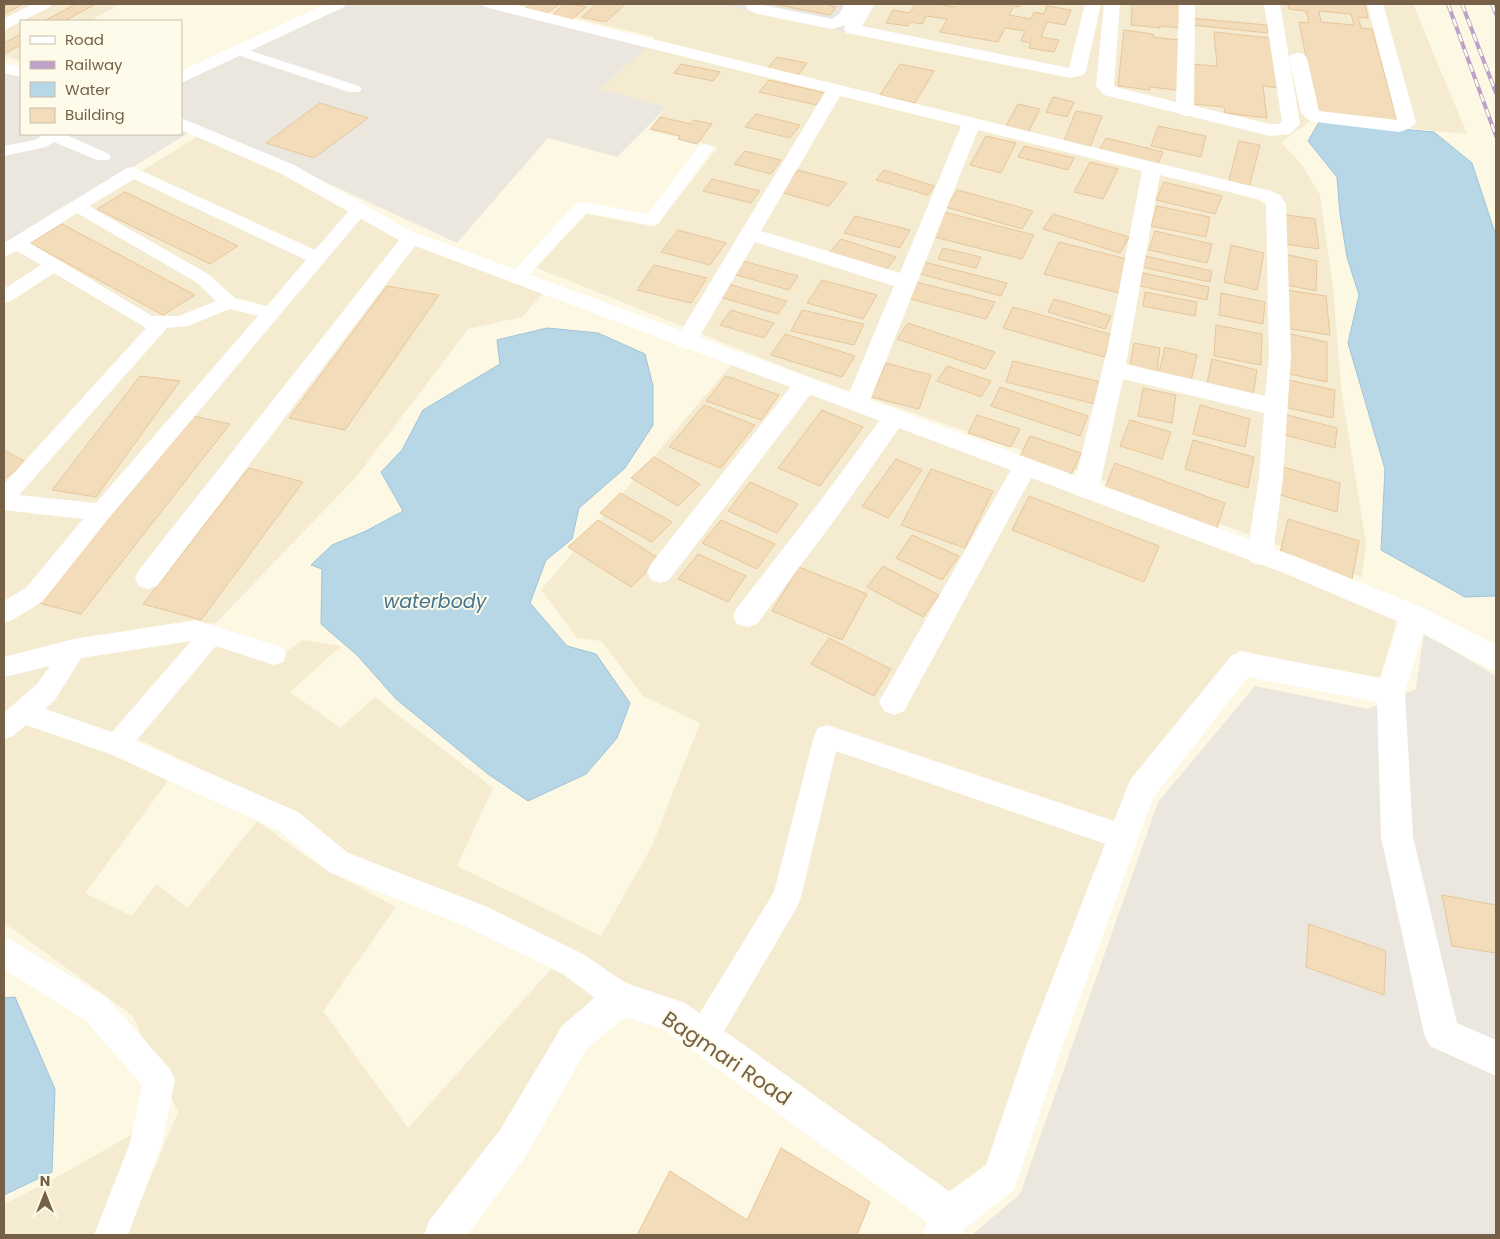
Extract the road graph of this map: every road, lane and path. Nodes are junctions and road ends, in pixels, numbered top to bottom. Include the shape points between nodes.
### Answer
1 (44, 4) edge
2 (338, 4) edge
3 (491, 4) edge
4 (756, 4) edge
5 (853, 4) edge
6 (867, 4) edge
7 (1093, 4) edge
8 (1112, 4) edge
9 (1187, 4) edge
10 (1272, 4) edge
11 (1286, 4) edge
12 (1375, 4) edge
13 (4, 26) edge
14 (240, 50) junction
15 (4, 68) edge
16 (20, 72) edge
17 (182, 78) edge
18 (836, 88) junction
19 (354, 89) dead end
20 (1185, 111) junction
21 (182, 123) edge
22 (971, 124) junction
23 (54, 135) edge
24 (705, 149) dead end
25 (4, 150) edge
26 (103, 157) dead end
27 (1152, 169) junction
28 (77, 206) junction
29 (359, 210) junction
30 (750, 234) junction
31 (411, 238) junction
32 (10, 247) edge
33 (317, 258) junction
34 (54, 265) junction
35 (517, 278) junction
36 (906, 282) junction
37 (4, 297) edge
38 (229, 303) junction
39 (270, 313) junction
40 (162, 322) junction
41 (686, 341) junction
42 (1114, 368) junction
43 (805, 385) junction
44 (857, 404) junction
45 (1276, 407) junction
46 (894, 418) junction
47 (1025, 467) junction
48 (1086, 489) junction
49 (4, 498) edge
50 (4, 502) edge
51 (101, 512) junction
52 (1260, 555) junction
53 (660, 572) dead end
54 (148, 578) dead end
55 (4, 590) edge
56 (34, 595) junction
57 (4, 613) edge
58 (747, 616) dead end
59 (1414, 616) junction
60 (211, 634) junction
61 (74, 649) junction
62 (274, 655) dead end
63 (1496, 659) edge
64 (4, 667) edge
65 (1391, 692) junction
66 (894, 702) dead end
67 (13, 720) edge
68 (117, 745) junction
69 (1123, 836) junction
70 (4, 952) edge
71 (620, 998) junction
72 (703, 1037) junction
73 (1496, 1058) edge
74 (945, 1225) edge
75 (111, 1235) edge
76 (443, 1235) edge

1 - 13 street
2 - 14 street
3 - 18 street
4 - 5 street via 754,7 758,9 839,24
6 - 7 street via 853,26 857,32 1070,73 1077,70
8 - 20 street via 1105,86 1120,95
9 - 20 street
10 - 20 street via 1291,124 1283,130 1270,130
11 - 12 street via 1310,113 1316,117 1399,126 1407,122
14 - 17 street
14 - 19 lane
15 - 16 street
18 - 22 street
18 - 30 street
21 - 29 street via 287,169
22 - 27 street
22 - 36 street
23 - 25 lane via 40,144
23 - 26 lane
24 - 35 lane via 652,220 582,207
27 - 42 street
27 - 45 street via 1264,195 1276,204 1280,356
28 - 32 lane
28 - 33 lane via 133,172
28 - 38 lane via 202,278
29 - 31 street
29 - 33 lane
30 - 36 street
30 - 41 street
31 - 35 street
31 - 54 street
32 - 34 lane
33 - 39 lane
34 - 37 lane
34 - 40 lane via 148,322
35 - 41 street
36 - 44 street
38 - 39 lane
38 - 40 lane via 181,322
39 - 51 lane
40 - 49 lane
41 - 43 street
42 - 45 street
42 - 48 street
43 - 44 street
43 - 53 street
44 - 46 street
45 - 52 street via 1271,477
46 - 47 street
46 - 58 street
47 - 48 street
47 - 66 street
48 - 52 street
50 - 51 lane
51 - 56 lane
52 - 59 street
55 - 56 lane
56 - 57 lane
59 - 63 street
59 - 65 street
60 - 61 lane via 196,630
60 - 62 lane
60 - 68 lane
61 - 64 lane
61 - 67 lane via 46,692
65 - 69 street via 1242,664 1141,790
65 - 73 street via 1397,836 1442,1034
67 - 68 lane
68 - 71 lane via 288,821 339,863 475,916 573,964
69 - 72 lane via 826,736 787,897
69 - 74 street via 1044,1047 1001,1177
70 - 75 lane via 96,1008 159,1080 146,1143
71 - 72 street, Bagmari Road via 673,1015
71 - 76 street via 574,1038 513,1143
72 - 74 street, Bagmari Road

